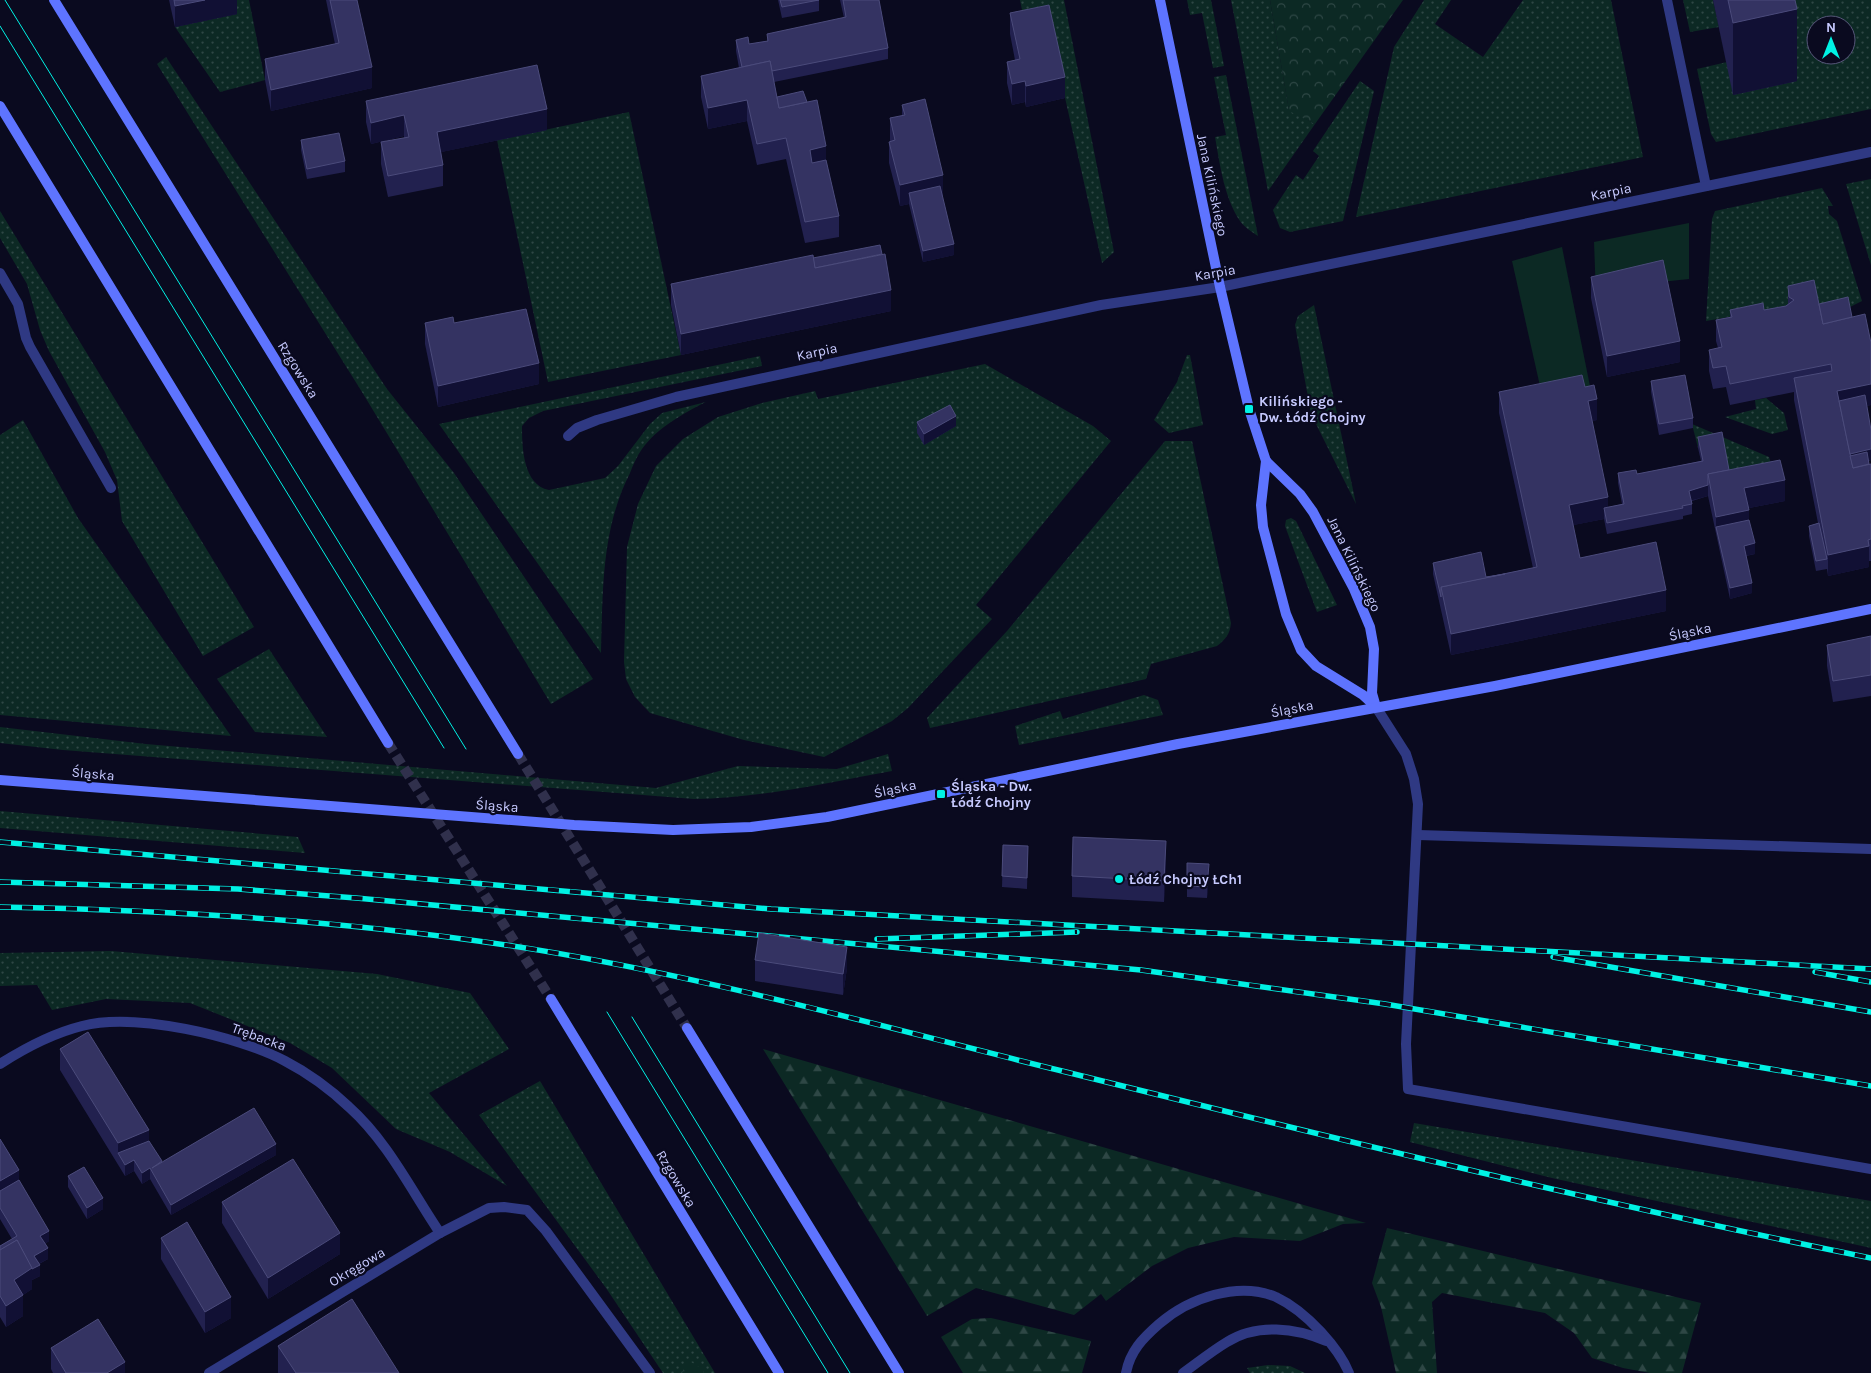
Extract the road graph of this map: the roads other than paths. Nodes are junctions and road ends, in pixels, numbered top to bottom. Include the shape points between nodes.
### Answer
1 (54, 0) edge
2 (1160, 0) edge
3 (1667, 0) edge
4 (0, 106) edge
5 (1871, 152) edge
6 (1706, 186) junction
7 (0, 273) edge
8 (1220, 287) junction
9 (568, 436) dead end
10 (1266, 461) junction
11 (110, 488) dead end
12 (1871, 609) edge
13 (1376, 707) junction
14 (388, 743) tunnel mouth
15 (518, 754) tunnel mouth
16 (0, 780) edge
17 (1418, 835) junction
18 (1871, 848) edge
19 (550, 999) tunnel mouth
20 (687, 1028) tunnel mouth
21 (0, 1064) edge
22 (1871, 1168) edge
23 (440, 1232) junction
24 (1330, 1342) junction
25 (209, 1373) edge
26 (650, 1373) edge
27 (779, 1373) edge
28 (899, 1373) edge
29 (1126, 1373) edge
30 (1183, 1373) edge
31 (1349, 1373) edge

1 - 15 street, Rzgowska
2 - 8 street, Jana Kilińskiego
3 - 6 street
4 - 14 street
5 - 6 street, Karpia
6 - 8 street, Karpia
7 - 11 street via 18,304 30,346
8 - 9 street, Karpia via 1101,305 676,397 597,420 577,428
8 - 10 street, Jana Kilińskiego via 1249,409
10 - 13 street, Jana Kilińskiego via 1314,512 1354,589 1370,627 1374,648 1372,692
10 - 13 street, Jana Kilińskiego via 1261,505 1264,527 1291,629 1302,650 1316,666 1364,695
12 - 13 street, Śląska via 1495,686
13 - 16 street, Śląska via 1178,744 827,817 751,827 673,830 574,825
13 - 17 street via 1406,754 1414,778
17 - 18 street
17 - 22 street via 1407,1026 1408,1090
19 - 27 street, Rzgowska
20 - 28 street
21 - 23 street, Trębacka via 23,1050 83,1026 121,1021 159,1023 204,1033 283,1060 318,1081 350,1107 390,1153
23 - 25 street, Okręgowa
23 - 26 street, Okręgowa via 489,1208 528,1210
24 - 29 street via 1296,1310 1276,1297 1254,1291 1227,1292 1198,1300 1167,1317 1142,1339 1128,1359
24 - 30 street via 1305,1332 1280,1329 1251,1332 1228,1340
24 - 31 street

